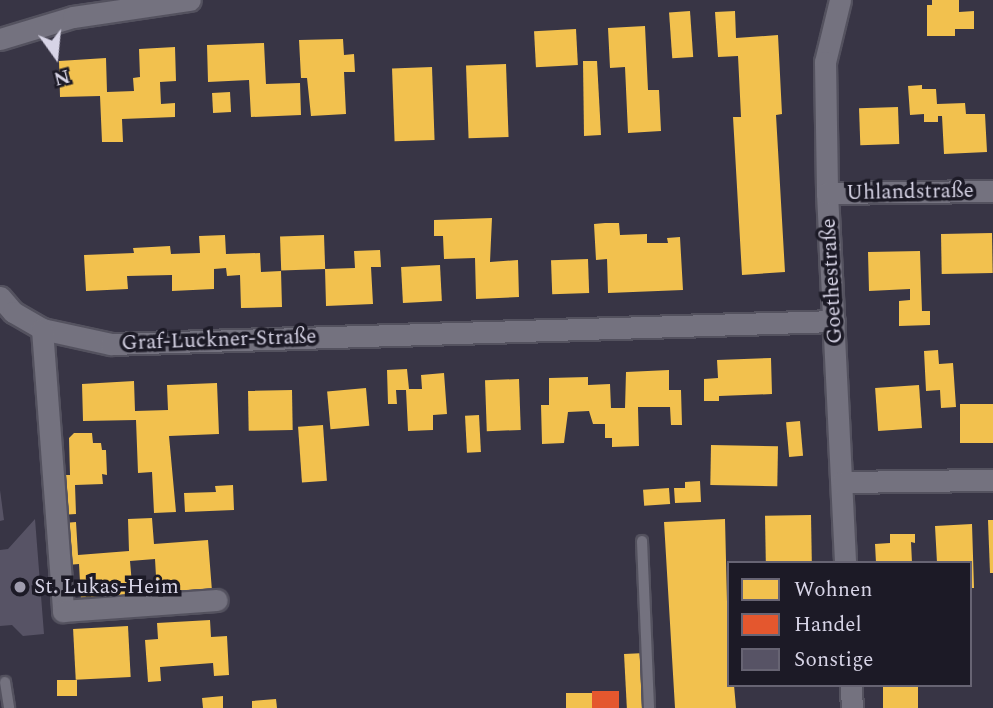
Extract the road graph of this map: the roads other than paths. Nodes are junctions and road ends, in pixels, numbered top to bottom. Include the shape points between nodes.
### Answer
1 (190, 0) edge
2 (840, 0) edge
3 (0, 38) edge
4 (993, 191) edge
5 (827, 193) junction
6 (0, 297) edge
7 (834, 321) junction
8 (42, 329) junction
9 (993, 480) edge
10 (842, 482) junction
11 (642, 541) dead end
12 (845, 561) edge
13 (217, 600) dead end
14 (5, 682) dead end
15 (851, 687) edge
16 (9, 708) edge
17 (649, 708) edge
18 (852, 708) edge

1 - 3 street via 73,17
2 - 5 street, Goethestraße via 825,62
4 - 5 street, Uhlandstraße
5 - 7 street, Goethestraße
6 - 8 street, Graf-Luckner-Straße via 13,312
7 - 8 street, Graf-Luckner-Straße via 111,344
7 - 10 street, Goethestraße
8 - 13 street via 63,611
9 - 10 street
10 - 12 street, Goethestraße
11 - 17 lane
14 - 16 lane
15 - 18 street

